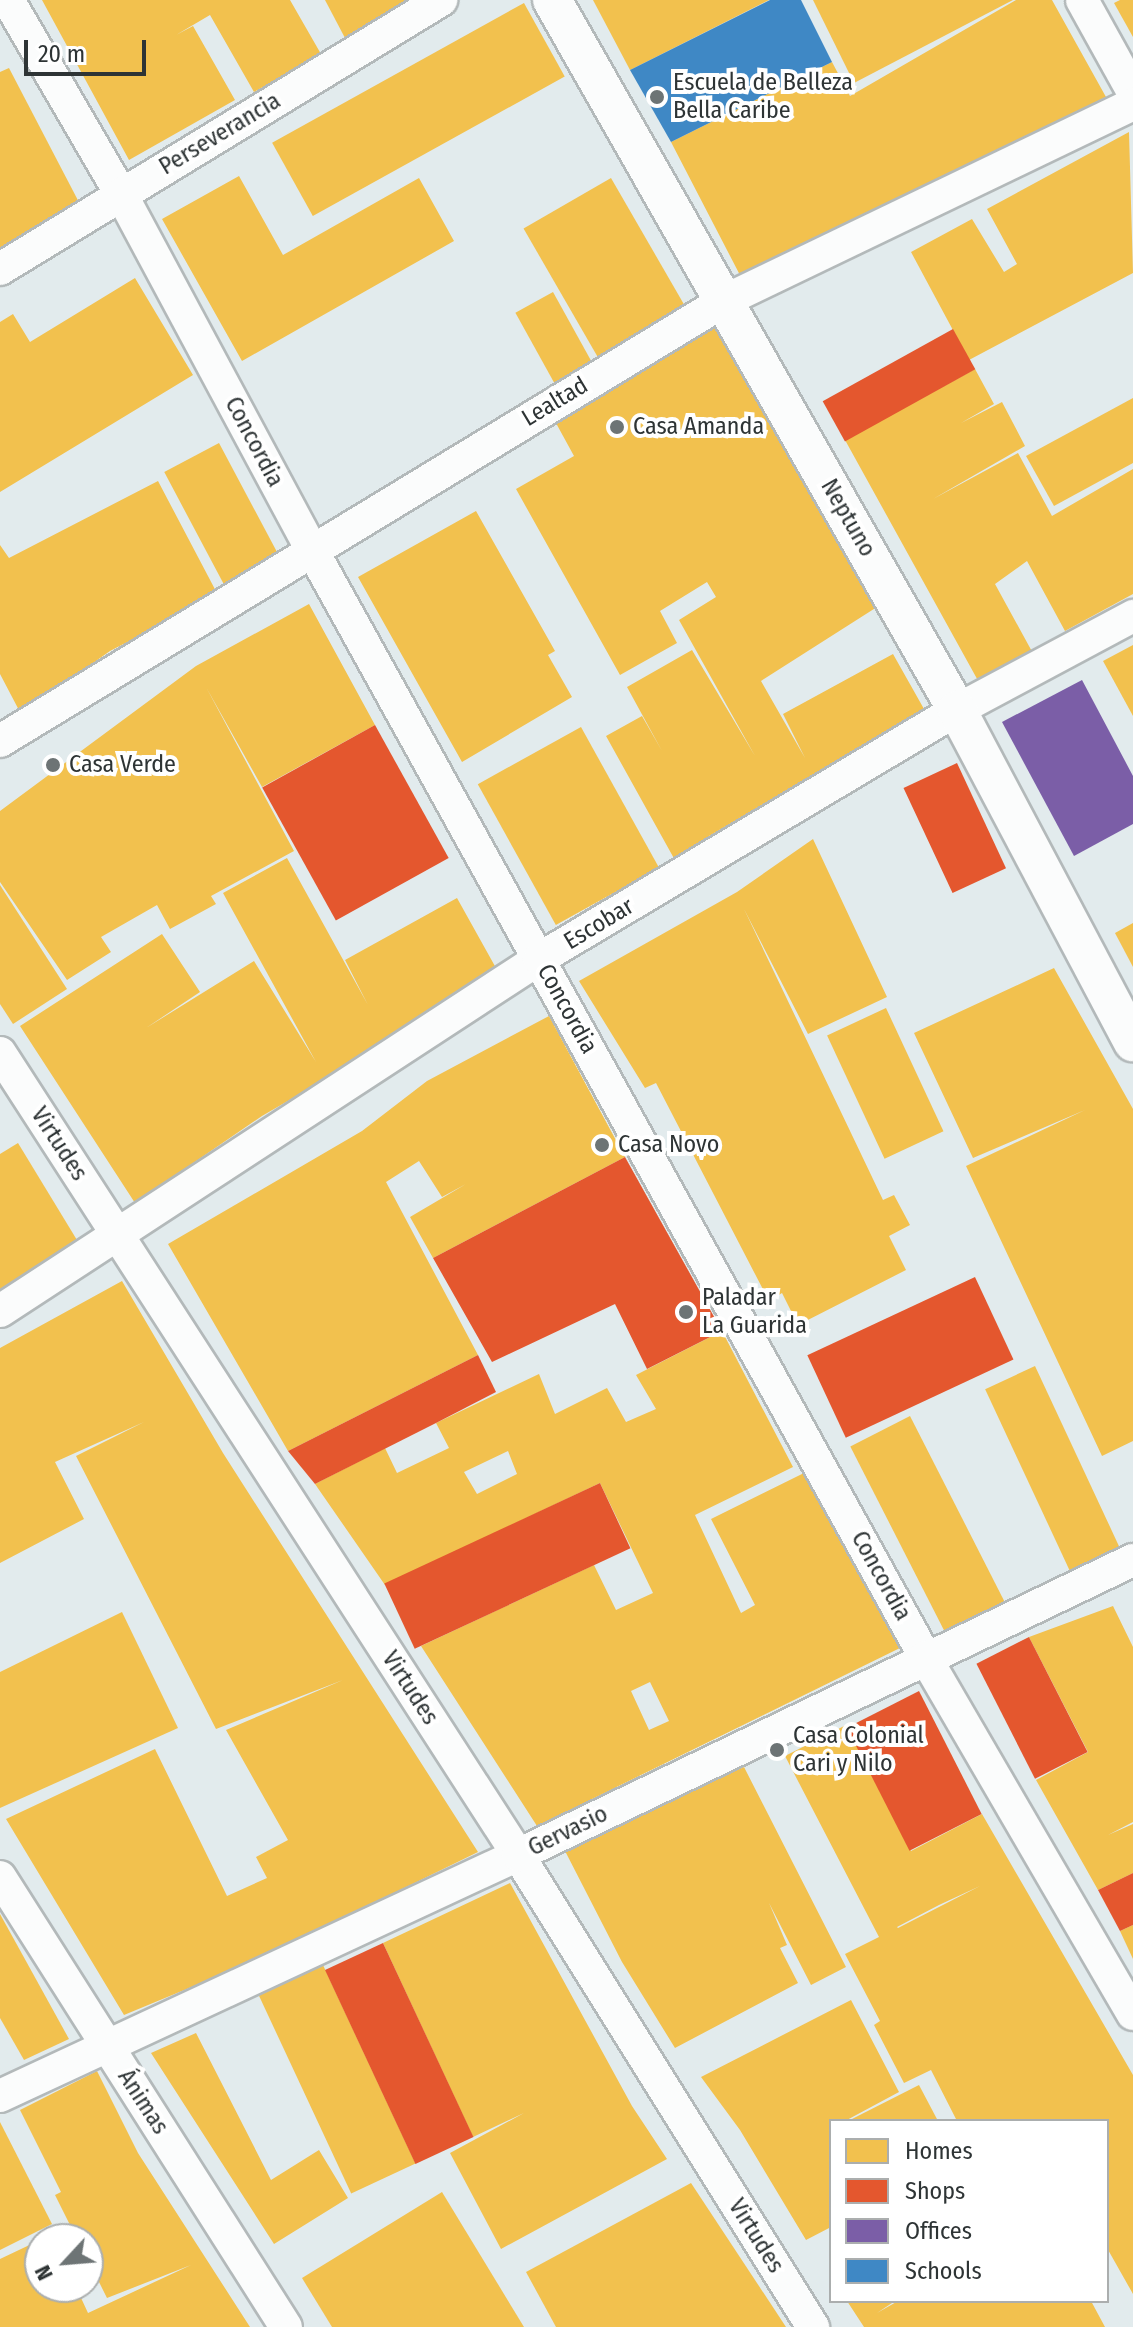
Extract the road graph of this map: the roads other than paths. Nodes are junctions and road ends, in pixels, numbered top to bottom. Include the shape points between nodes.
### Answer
1 (8, 0) edge
2 (441, 0) edge
3 (552, 0) edge
4 (1082, 0) edge
5 (1133, 92) edge
6 (1133, 104) edge
7 (121, 194) junction
8 (0, 269) edge
9 (724, 301) junction
10 (312, 550) junction
11 (1133, 616) edge
12 (957, 710) junction
13 (0, 741) edge
14 (539, 959) junction
15 (1133, 1042) edge
16 (0, 1053) edge
17 (118, 1235) junction
18 (0, 1311) edge
19 (1133, 1560) edge
20 (925, 1657) junction
21 (518, 1855) junction
22 (0, 1877) edge
23 (1133, 2014) edge
24 (108, 2047) junction
25 (0, 2096) edge
26 (286, 2327) edge
27 (813, 2327) edge

1 - 7 street, Concordia
2 - 7 street, Perseverancia
3 - 9 street, Neptuno
4 - 5 street
6 - 9 street, Lealtad
7 - 8 street, Perseverancia
7 - 10 street, Concordia
9 - 10 street, Lealtad
9 - 12 street, Neptuno
10 - 13 street, Lealtad
10 - 14 street, Concordia
11 - 12 street, Escobar
12 - 14 street, Escobar
12 - 15 street, Neptuno
14 - 17 street, Escobar
14 - 20 street, Concordia
16 - 17 street, Virtudes
17 - 18 street, Escobar
17 - 21 street, Virtudes
19 - 20 street, Gervasio
20 - 21 street, Gervasio
20 - 23 street, Concordia
21 - 24 street, Gervasio
21 - 27 street, Virtudes
22 - 24 street, Ánimas
24 - 25 street, Gervasio
24 - 26 street, Ánimas

